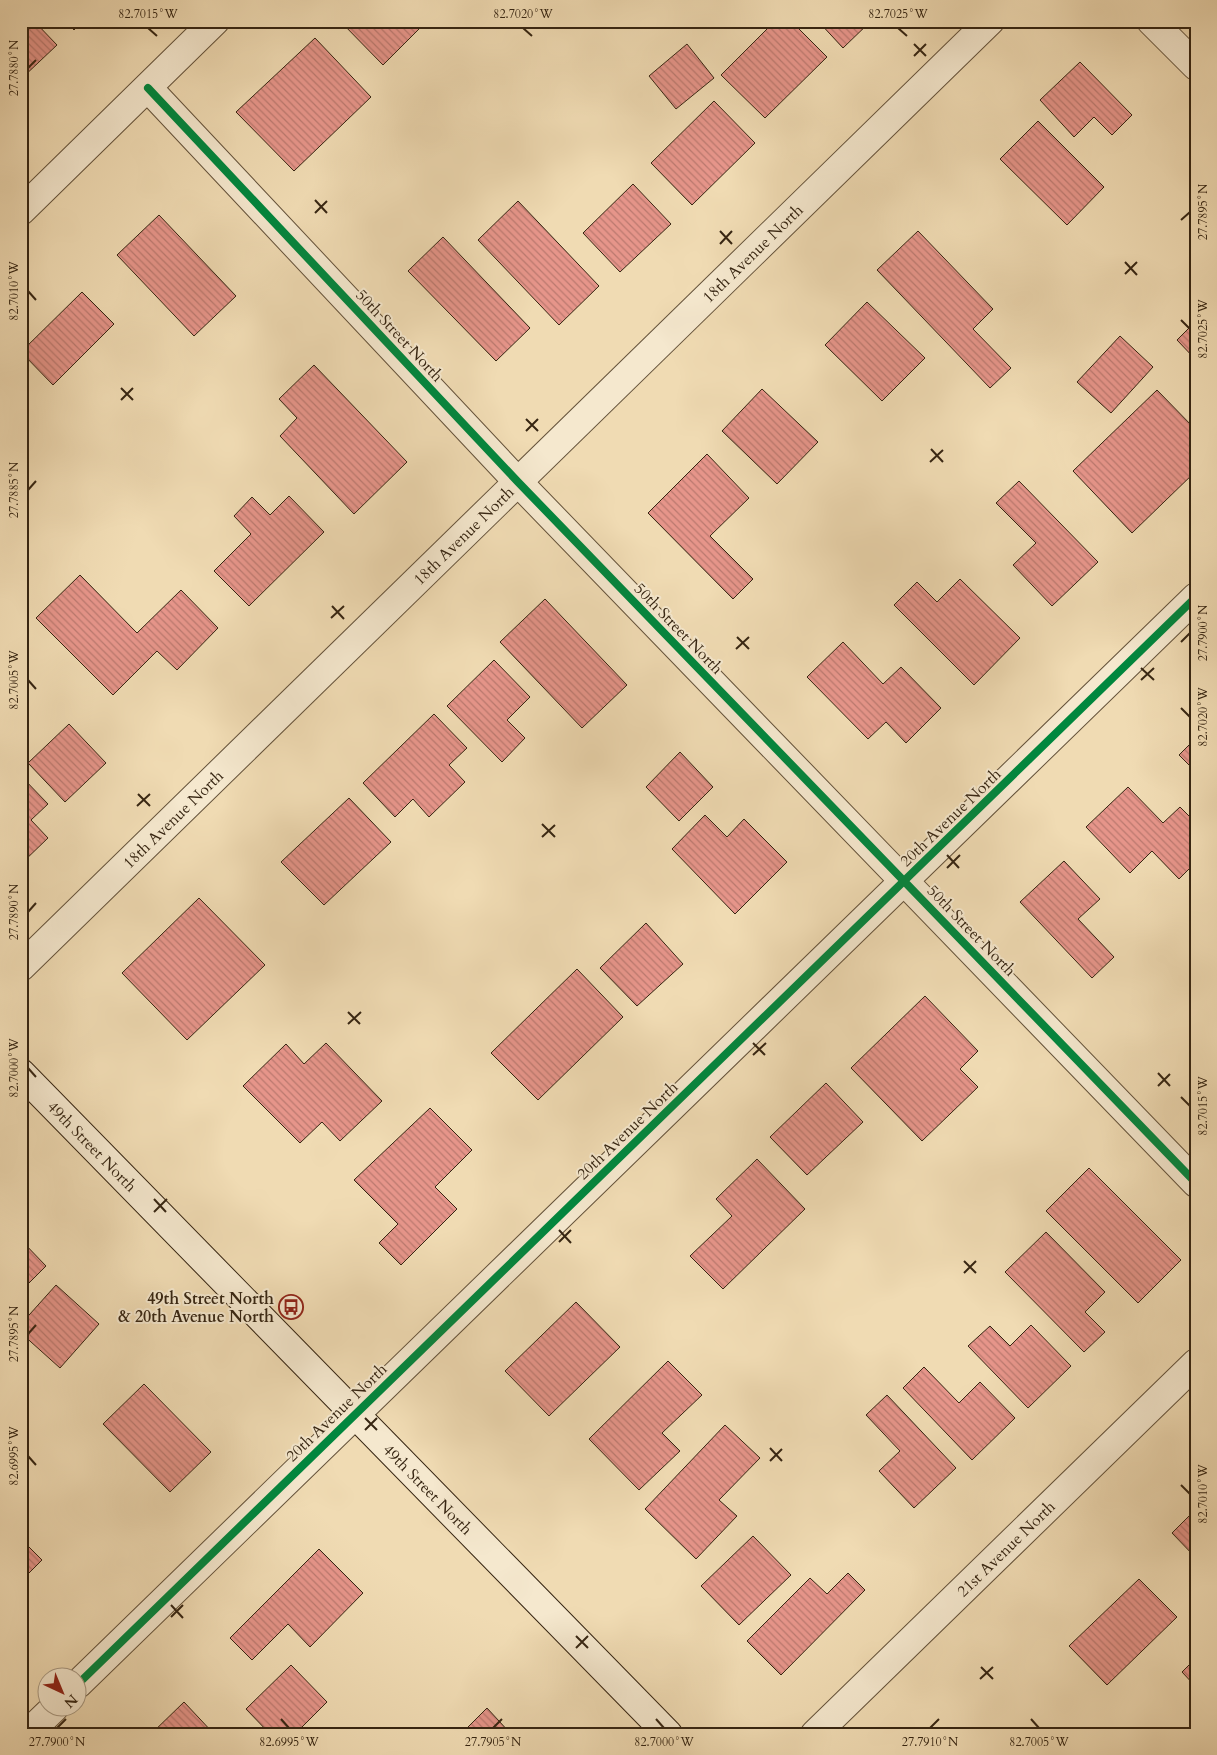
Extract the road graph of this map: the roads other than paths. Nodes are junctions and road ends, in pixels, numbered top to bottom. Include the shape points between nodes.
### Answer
1 (215, 21) edge
2 (990, 21) edge
3 (1151, 21) edge
4 (1196, 66) edge
5 (148, 88) junction
6 (21, 211) edge
7 (518, 482) junction
8 (1196, 596) edge
9 (904, 880) junction
10 (21, 967) edge
11 (21, 1073) edge
12 (1196, 1183) edge
13 (1196, 1363) edge
14 (354, 1414) junction
15 (88, 1674) edge
16 (44, 1718) edge
17 (27, 1734) edge
18 (668, 1734) edge
19 (815, 1734) edge

1 - 5 street
2 - 7 street, 18th Avenue North
3 - 4 street
5 - 6 street
5 - 7 street, 50th Street North
7 - 9 street, 50th Street North
7 - 10 street, 18th Avenue North
8 - 9 street, 20th Avenue North
9 - 12 street, 50th Street North
9 - 14 street, 20th Avenue North
11 - 14 street, 49th Street North
13 - 19 street, 21st Avenue North
14 - 15 street, 20th Avenue North
14 - 18 street, 49th Street North
16 - 17 street

